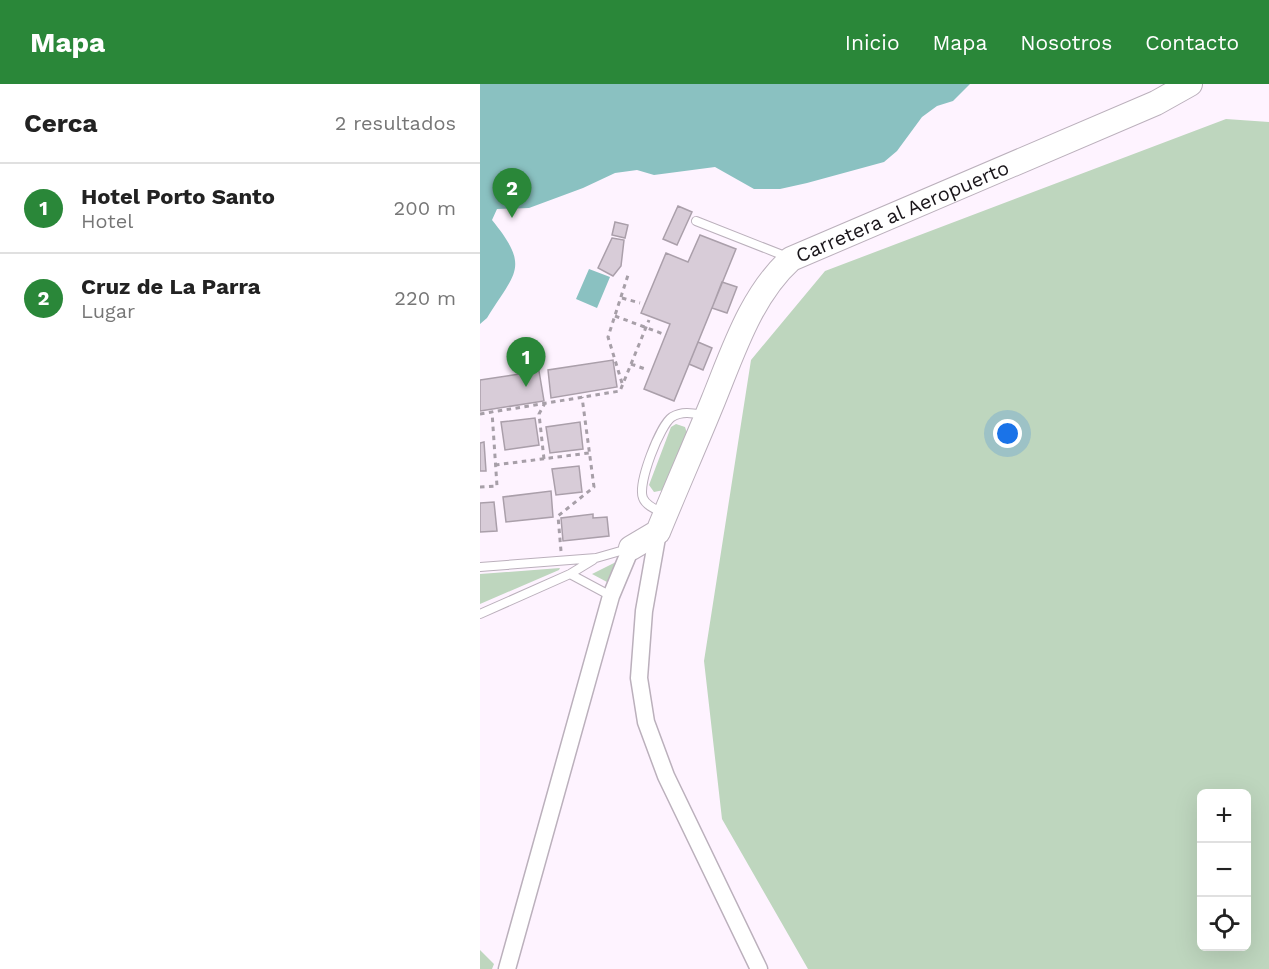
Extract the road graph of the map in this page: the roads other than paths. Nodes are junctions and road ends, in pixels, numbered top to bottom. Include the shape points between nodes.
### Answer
1 (1190, 84) edge
2 (696, 221) dead end
3 (792, 259) junction
4 (707, 415) junction
5 (662, 523) junction
6 (631, 548) junction
7 (597, 558) junction
8 (480, 567) edge
9 (570, 574) junction
10 (611, 596) junction
11 (480, 614) edge
12 (507, 969) edge
13 (759, 969) edge

1 - 3 main road, Carretera al Aeropuerto via 1156,103
2 - 3 lane
3 - 4 main road, Carretera al Aeropuerto via 761,293
4 - 5 main road, Carretera al Aeropuerto
4 - 5 lane via 686,412 673,416 658,436 641,487 643,498
5 - 6 main road
5 - 13 street via 644,611 639,678 645,722 666,776
6 - 7 lane
6 - 10 street
7 - 8 lane
7 - 9 lane
9 - 10 lane
9 - 11 lane
10 - 12 street

